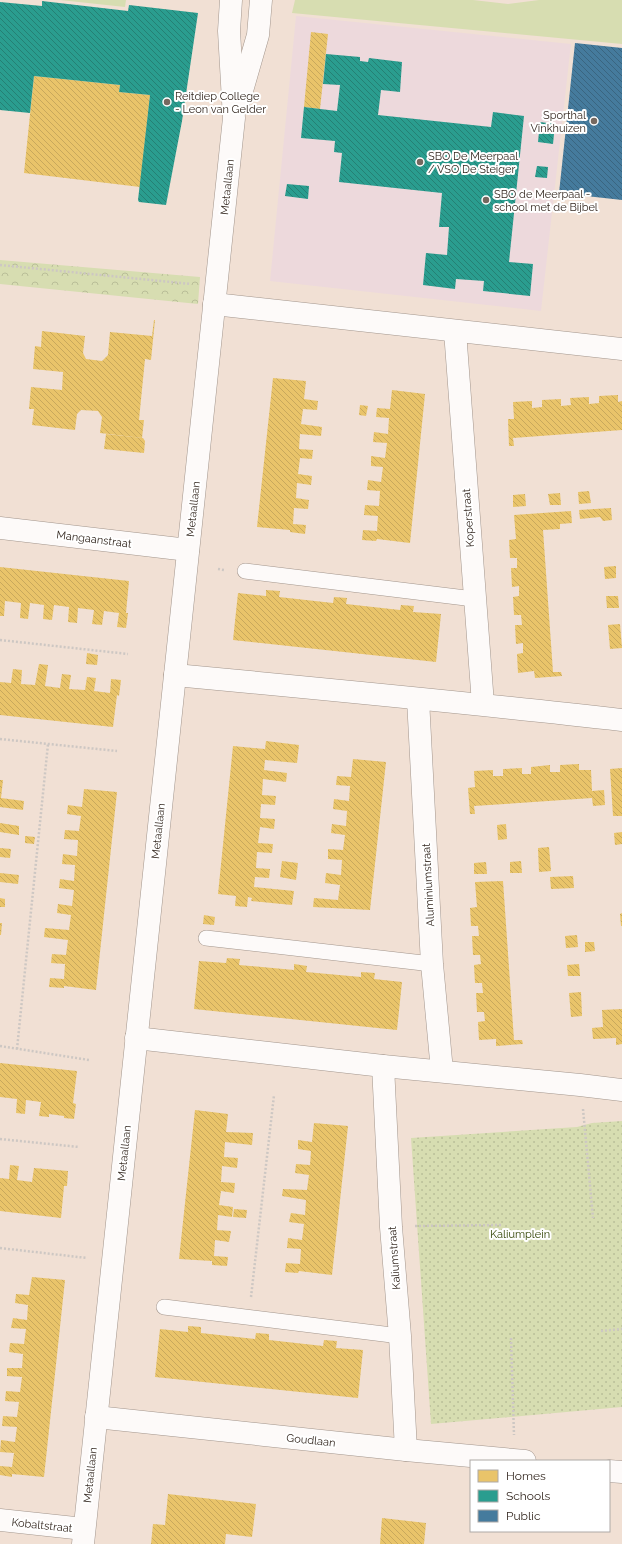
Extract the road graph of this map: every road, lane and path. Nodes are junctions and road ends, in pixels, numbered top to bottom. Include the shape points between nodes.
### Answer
1 (231, 0) edge
2 (261, 0) edge
3 (234, 118) junction
4 (1, 265) edge
5 (0, 269) edge
6 (192, 284) dead end
7 (214, 304) junction
8 (454, 332) junction
9 (622, 349) edge
10 (0, 528) edge
11 (188, 550) junction
12 (244, 571) dead end
13 (474, 599) junction
14 (0, 640) edge
15 (128, 654) dead end
16 (175, 675) junction
17 (418, 699) junction
18 (483, 704) junction
19 (622, 720) edge
20 (0, 739) edge
21 (48, 744) junction
22 (117, 751) dead end
23 (206, 938) dead end
24 (432, 964) junction
25 (136, 1038) junction
26 (0, 1046) edge
27 (17, 1049) junction
28 (89, 1060) dead end
29 (383, 1066) junction
30 (442, 1072) junction
31 (580, 1085) junction
32 (622, 1090) edge
33 (274, 1095) dead end
34 (0, 1139) edge
35 (79, 1147) dead end
36 (593, 1218) dead end
37 (503, 1224) dead end
38 (391, 1227) junction
39 (0, 1248) edge
40 (87, 1258) dead end
41 (164, 1307) dead end
42 (249, 1318) junction
43 (622, 1329) edge
44 (601, 1331) dead end
45 (400, 1336) junction
46 (510, 1338) dead end
47 (96, 1417) junction
48 (406, 1450) junction
49 (520, 1460) edge
50 (610, 1471) edge
51 (622, 1472) edge
52 (0, 1520) edge
53 (84, 1536) edge

1 - 3 street, Metaallaan via 229,31
2 - 3 street, Metaallaan via 258,34
3 - 7 street, Metaallaan
4 - 5 path
4 - 6 path
7 - 8 street
7 - 11 street, Metaallaan
8 - 9 street
8 - 13 street, Koperstraat
10 - 11 street, Mangaanstraat
11 - 16 street, Metaallaan
12 - 13 lane
13 - 18 street, Koperstraat
14 - 15 path
16 - 17 street
16 - 25 street, Metaallaan
17 - 18 street
17 - 24 street, Aluminiumstraat
18 - 19 street
20 - 21 path
21 - 22 path
21 - 27 path
23 - 24 lane
24 - 30 street, Aluminiumstraat
25 - 29 street
25 - 47 street, Metaallaan
26 - 27 path
27 - 28 path
29 - 30 street
29 - 38 street, Kaliumstraat
30 - 31 street
31 - 32 street
31 - 36 path
33 - 42 path
34 - 35 path
37 - 38 path
38 - 45 street, Kaliumstraat
39 - 40 path
41 - 42 lane
42 - 45 lane
43 - 44 path
45 - 48 street, Kaliumstraat
46 - 49 path
47 - 48 street, Goudlaan
47 - 53 street, Metaallaan
48 - 49 street, Goudlaan
50 - 51 street
52 - 53 street, Kobaltstraat

